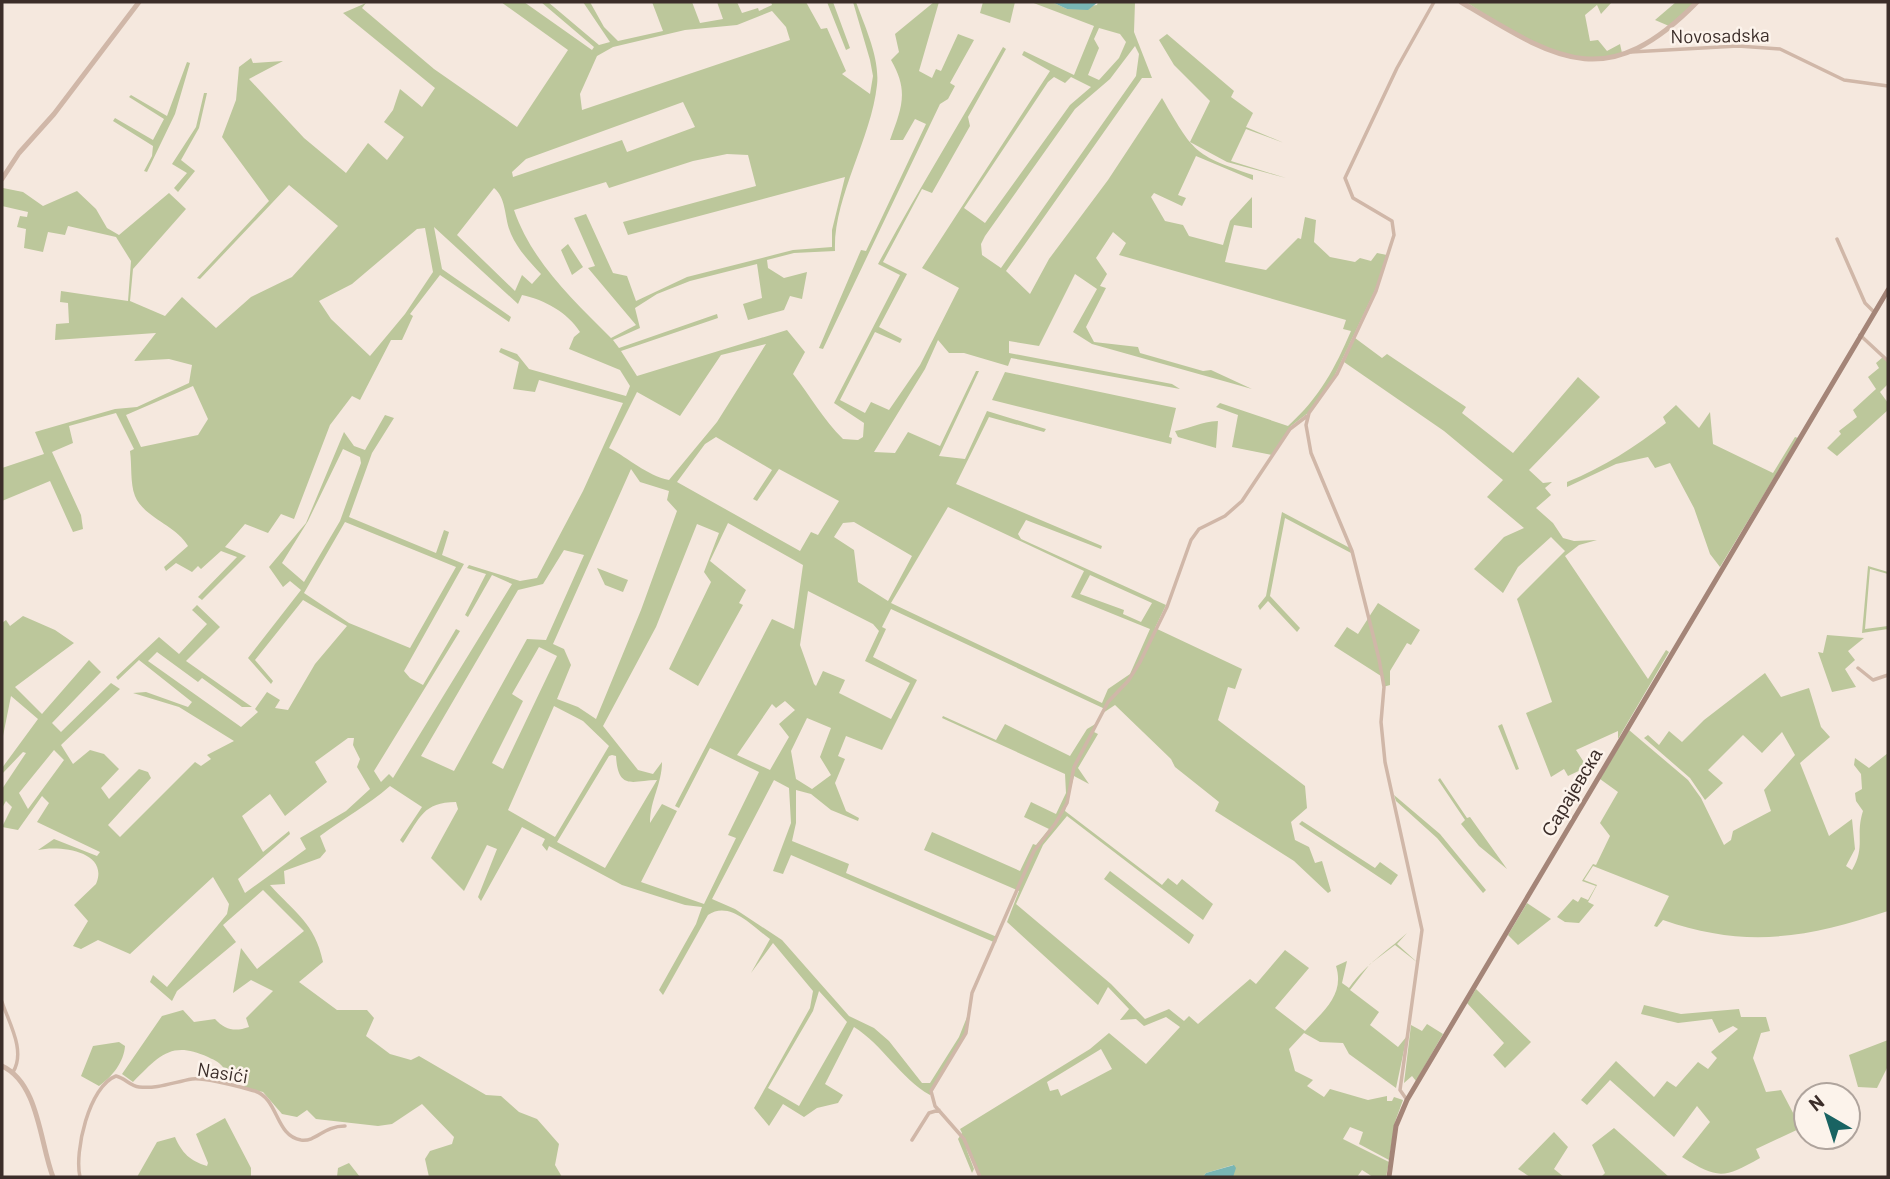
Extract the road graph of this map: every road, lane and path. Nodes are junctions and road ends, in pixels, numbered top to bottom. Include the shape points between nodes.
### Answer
1 (139, 2) edge
2 (1434, 2) edge
3 (1461, 2) edge
4 (1697, 2) edge
5 (1629, 51) junction
6 (1888, 86) edge
7 (2, 179) edge
8 (1837, 239) dead end
9 (1888, 290) edge
10 (1874, 312) junction
11 (1860, 335) junction
12 (1888, 361) edge
13 (1307, 416) junction
14 (1858, 668) dead end
15 (1888, 675) edge
16 (2, 1002) edge
17 (2, 1066) edge
18 (13, 1072) junction
19 (1407, 1100) junction
20 (940, 1110) junction
21 (345, 1126) dead end
22 (912, 1140) dead end
23 (53, 1177) edge
24 (80, 1177) edge
25 (979, 1177) edge
26 (1389, 1177) edge

1 - 7 street
2 - 13 street via 1345,182 1356,201 1389,218 1394,235 1376,291 1337,374
3 - 5 street via 1554,54 1600,60
4 - 5 street via 1672,25
5 - 6 street, Novosadska via 1738,46 1780,49 1844,80
8 - 10 street via 1865,303
9 - 10 main road, Сарајевска
10 - 11 main road, Сарајевска
11 - 12 street
11 - 19 main road, Сарајевска
13 - 19 street via 1311,453 1349,542 1379,659 1385,762 1422,942 1400,1087
13 - 20 street via 1290,429 1242,501 1199,529 1191,540 1167,607 1140,662 1103,710 1071,772 1067,803 1034,851 972,993 966,1033 932,1087 933,1102
14 - 15 street via 1873,680
16 - 18 street via 17,1047
17 - 18 street
18 - 23 street via 30,1101
19 - 26 main road, Сарајевска via 1396,1126
20 - 22 street via 929,1113
20 - 25 street via 960,1132
21 - 24 street, Nasići via 327,1127 311,1139 301,1140 287,1132 270,1102 254,1091 198,1079 137,1087 116,1076 102,1086 85,1124 77,1159

